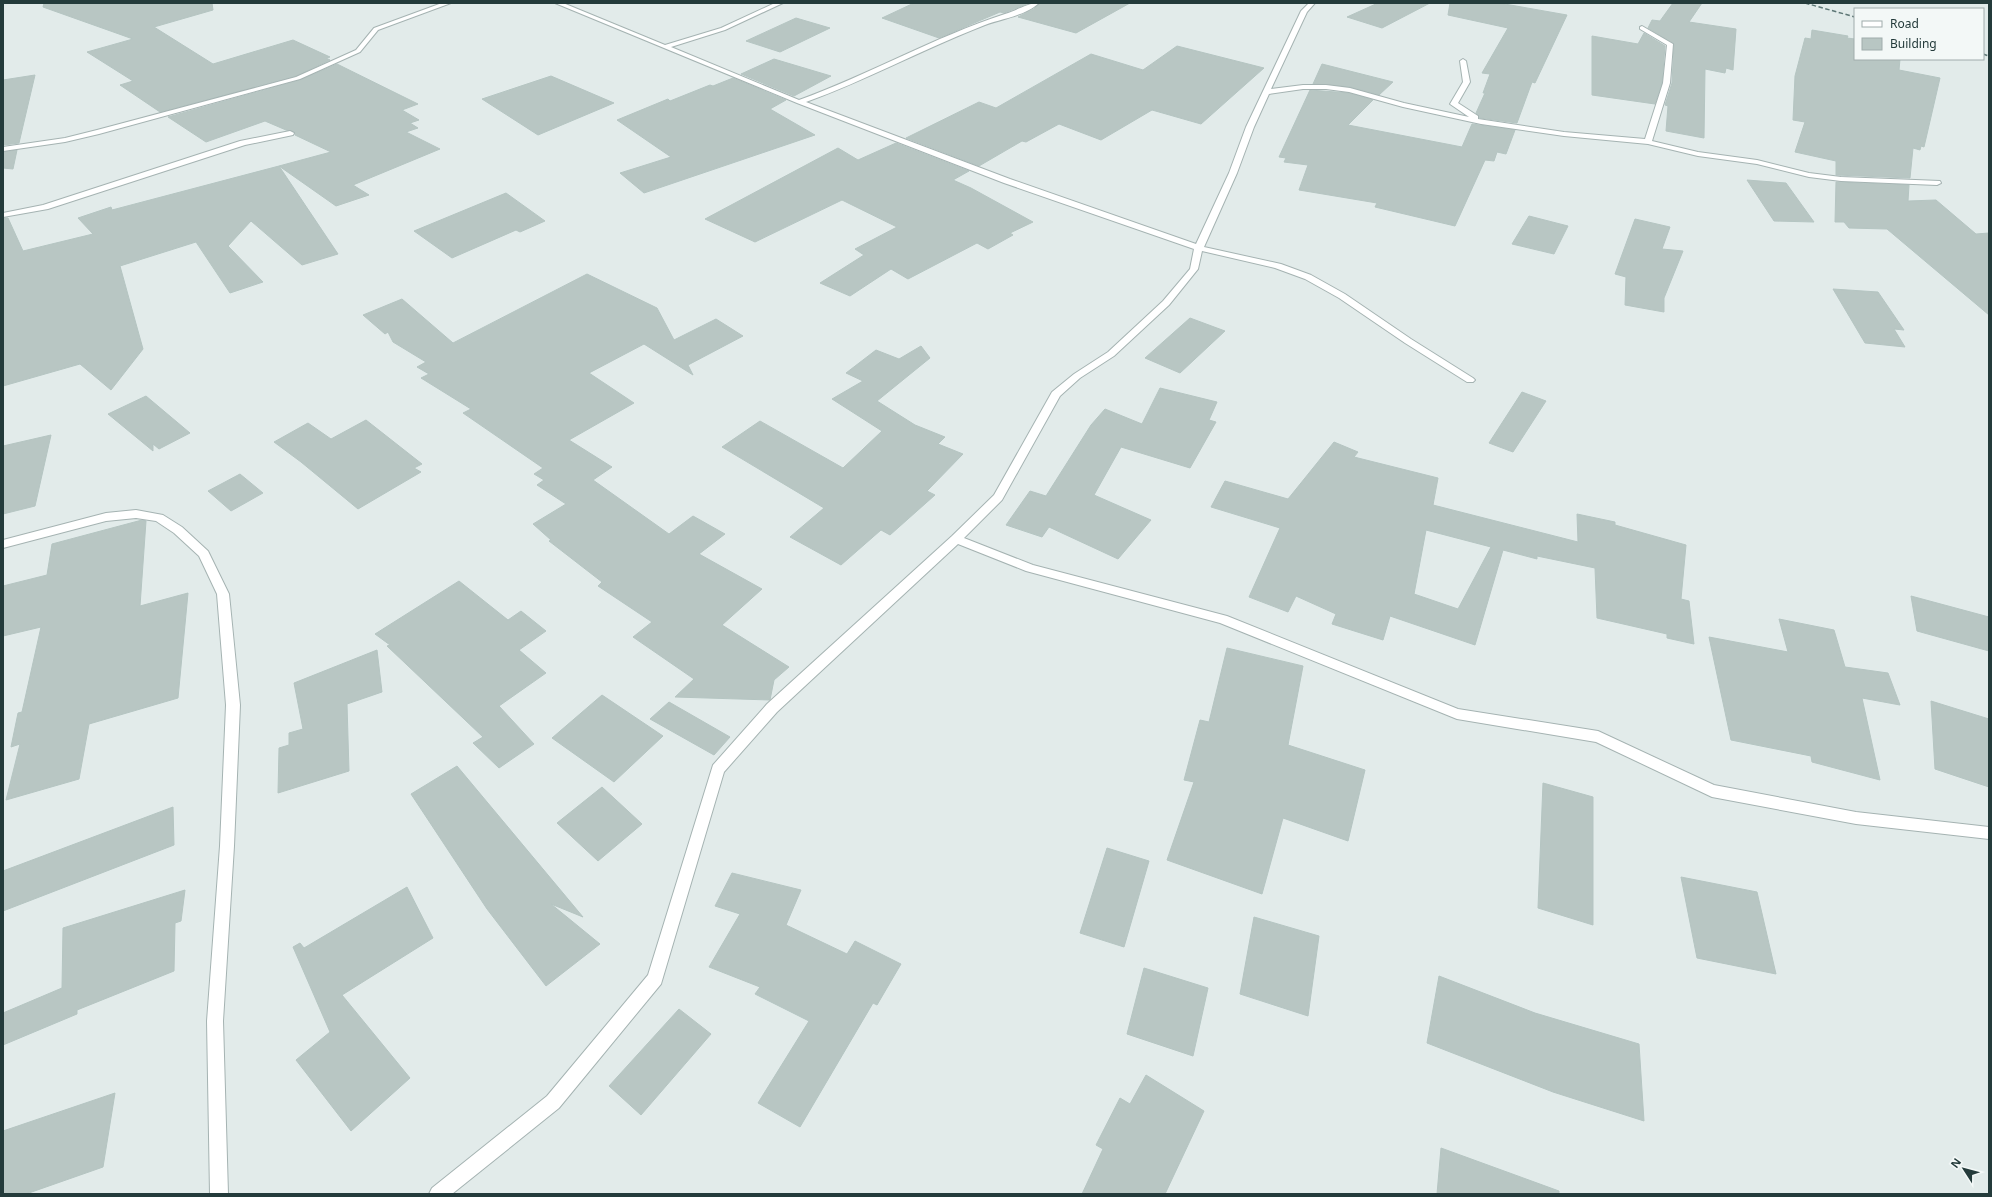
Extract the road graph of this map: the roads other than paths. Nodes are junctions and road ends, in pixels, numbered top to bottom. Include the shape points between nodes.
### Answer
1 (448, 3) edge
2 (558, 3) edge
3 (780, 3) edge
4 (1036, 3) edge
5 (1312, 3) edge
6 (1642, 28) dead end
7 (667, 46) junction
8 (1463, 61) dead end
9 (1267, 92) junction
10 (799, 102) junction
11 (1481, 122) junction
12 (290, 133) dead end
13 (1648, 142) junction
14 (3, 149) edge
15 (1937, 183) dead end
16 (3, 215) edge
17 (1199, 248) junction
18 (1470, 380) dead end
19 (956, 539) junction
20 (3, 544) edge
21 (1989, 833) edge
22 (219, 1194) edge
23 (438, 1194) edge

1 - 14 street via 376,29 358,51 298,78 98,132
2 - 7 street
3 - 7 street via 723,29
4 - 10 street via 1021,11 978,25 841,87
5 - 9 street via 1304,10
6 - 13 street via 1670,44 1670,62 1664,94
7 - 10 street
8 - 11 street via 1467,79 1454,104
9 - 11 street via 1303,87 1350,90
9 - 17 street
10 - 17 street
11 - 13 street via 1586,137
12 - 16 street via 243,143 45,207
13 - 15 street via 1698,154 1757,162 1809,175
17 - 18 street via 1278,266 1308,277 1342,296
17 - 19 street via 1194,270 1166,303 1110,354 1083,371 1056,394 998,497
19 - 21 street via 1030,568 1223,619 1457,714 1598,737 1712,791 1856,818
19 - 23 street via 772,708 718,769 655,979 553,1102
20 - 22 street via 106,517 136,514 159,518 178,530 204,554 223,594 233,706 215,1021

